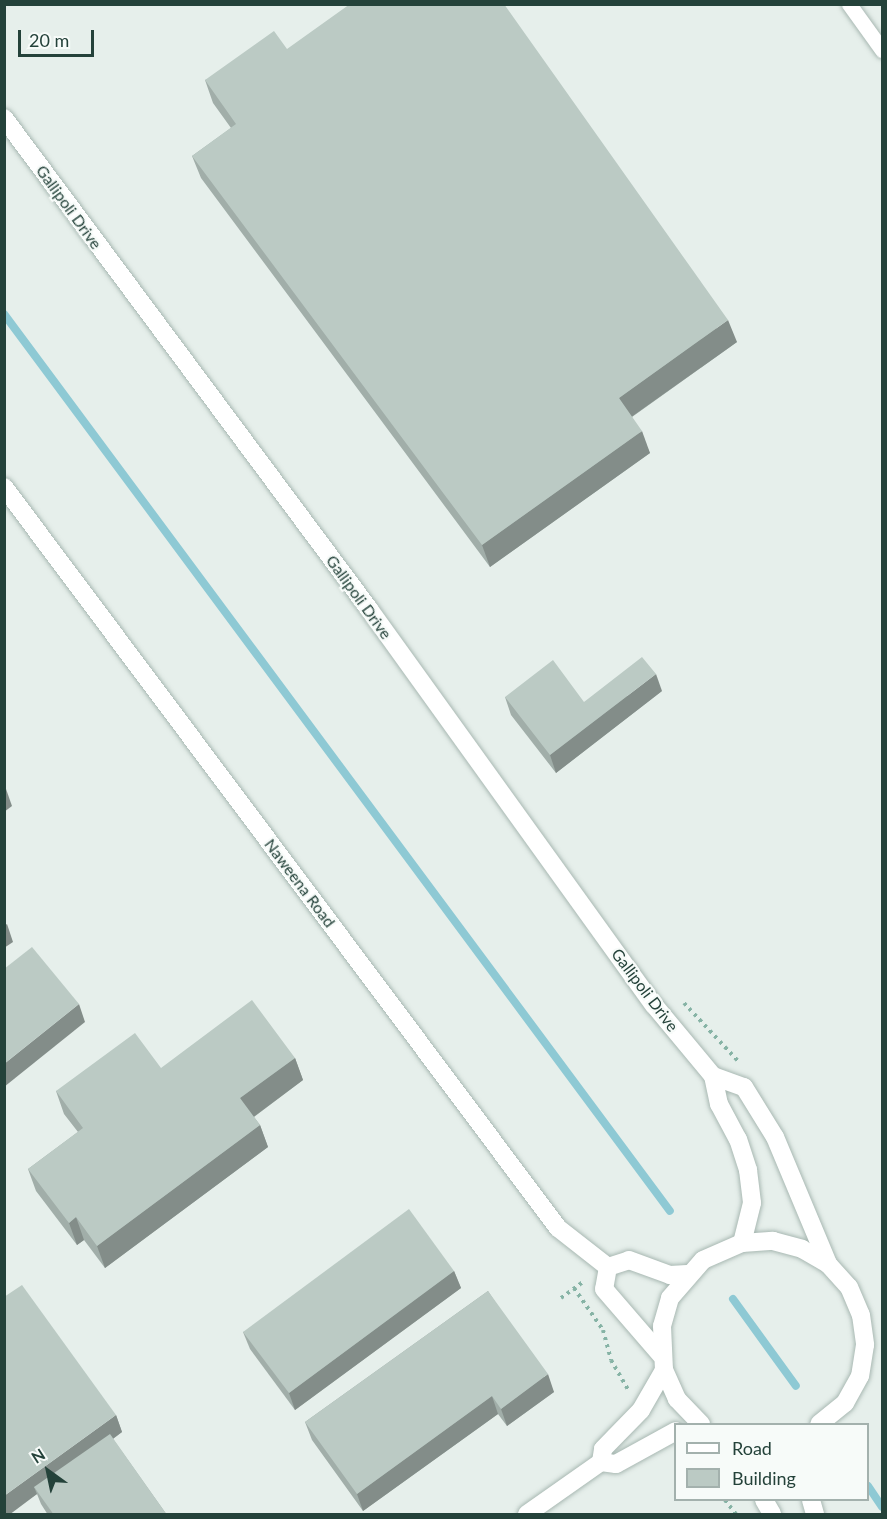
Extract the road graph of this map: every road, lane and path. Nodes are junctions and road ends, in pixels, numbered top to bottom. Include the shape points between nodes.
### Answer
1 (849, 4) edge
2 (882, 50) edge
3 (4, 118) edge
4 (5, 490) edge
5 (713, 1076) junction
6 (742, 1243) junction
7 (828, 1264) junction
8 (608, 1267) junction
9 (687, 1274) junction
10 (574, 1288) dead end
11 (662, 1363) junction
12 (641, 1410) junction
13 (696, 1423) edge
14 (821, 1423) edge
15 (674, 1432) edge
16 (601, 1462) junction
17 (726, 1501) edge
18 (765, 1501) edge
19 (527, 1515) edge
20 (736, 1515) edge
21 (772, 1515) edge

1 - 2 lane
3 - 5 street, Gallipoli Drive via 376,619 654,1005
4 - 8 street, Naweena Road via 558,1228
5 - 6 street, Gallipoli Drive via 720,1104 748,1170 752,1203
5 - 7 street, Gallipoli Drive via 744,1088 776,1137
6 - 7 street via 783,1244 802,1249
6 - 9 street via 703,1260
7 - 14 street via 849,1287 861,1315 865,1345 860,1376 845,1403
8 - 9 street via 629,1260 670,1275
8 - 11 street via 604,1289
9 - 11 street via 662,1326
10 - 12 path via 603,1330 611,1360
11 - 12 street
11 - 13 street via 677,1399
12 - 16 street via 603,1449
15 - 16 street via 616,1464
16 - 19 street
17 - 20 path
18 - 21 street

